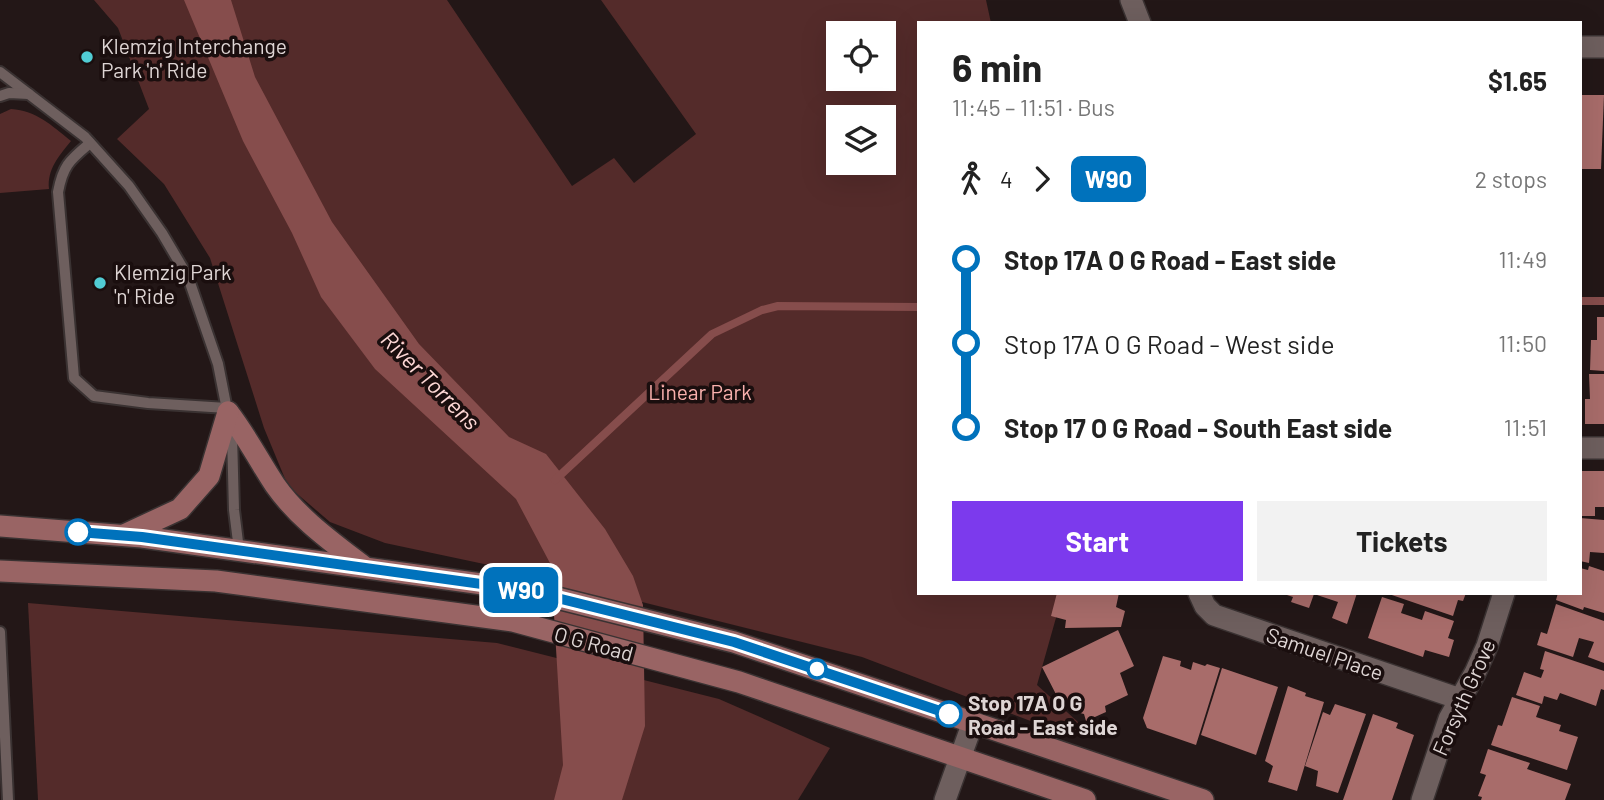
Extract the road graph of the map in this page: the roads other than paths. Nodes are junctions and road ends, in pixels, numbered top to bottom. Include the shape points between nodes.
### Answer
1 (1131, 0) edge
2 (1139, 21) edge
3 (1582, 47) edge
4 (1604, 47) edge
5 (0, 72) edge
6 (29, 94) junction
7 (0, 96) edge
8 (90, 143) junction
9 (227, 410) junction
10 (1582, 448) edge
11 (1604, 448) edge
12 (0, 526) edge
13 (123, 535) junction
14 (239, 550) junction
15 (366, 568) junction
16 (0, 571) edge
17 (242, 585) junction
18 (1200, 595) edge
19 (1503, 595) edge
20 (0, 632) edge
21 (1460, 699) junction
22 (973, 722) junction
23 (960, 758) junction
24 (8, 800) edge
25 (945, 800) edge
26 (1084, 800) edge
27 (1203, 800) edge
28 (1422, 800) edge

1 - 2 street
3 - 4 street
5 - 6 lane
6 - 7 lane
6 - 8 lane
8 - 9 lane via 129,186 188,277 218,364
8 - 9 lane via 68,161 58,192 74,378 94,396
9 - 13 main road via 209,476 180,509
9 - 14 lane
9 - 15 main road via 275,485 301,515
10 - 11 street
12 - 13 main road, O G Road
13 - 14 main road, O G Road
14 - 15 main road, O G Road
14 - 17 main road
15 - 22 main road, O G Road via 525,590 734,642
16 - 17 main road, O G Road
17 - 23 main road, O G Road via 513,621 725,678
18 - 21 street, Samuel Place via 1214,615
19 - 21 street, Forsyth Grove via 1487,646
20 - 24 lane
21 - 28 street, Forsyth Grove
22 - 23 street
22 - 27 main road, O G Road
23 - 25 street
23 - 26 main road, O G Road

